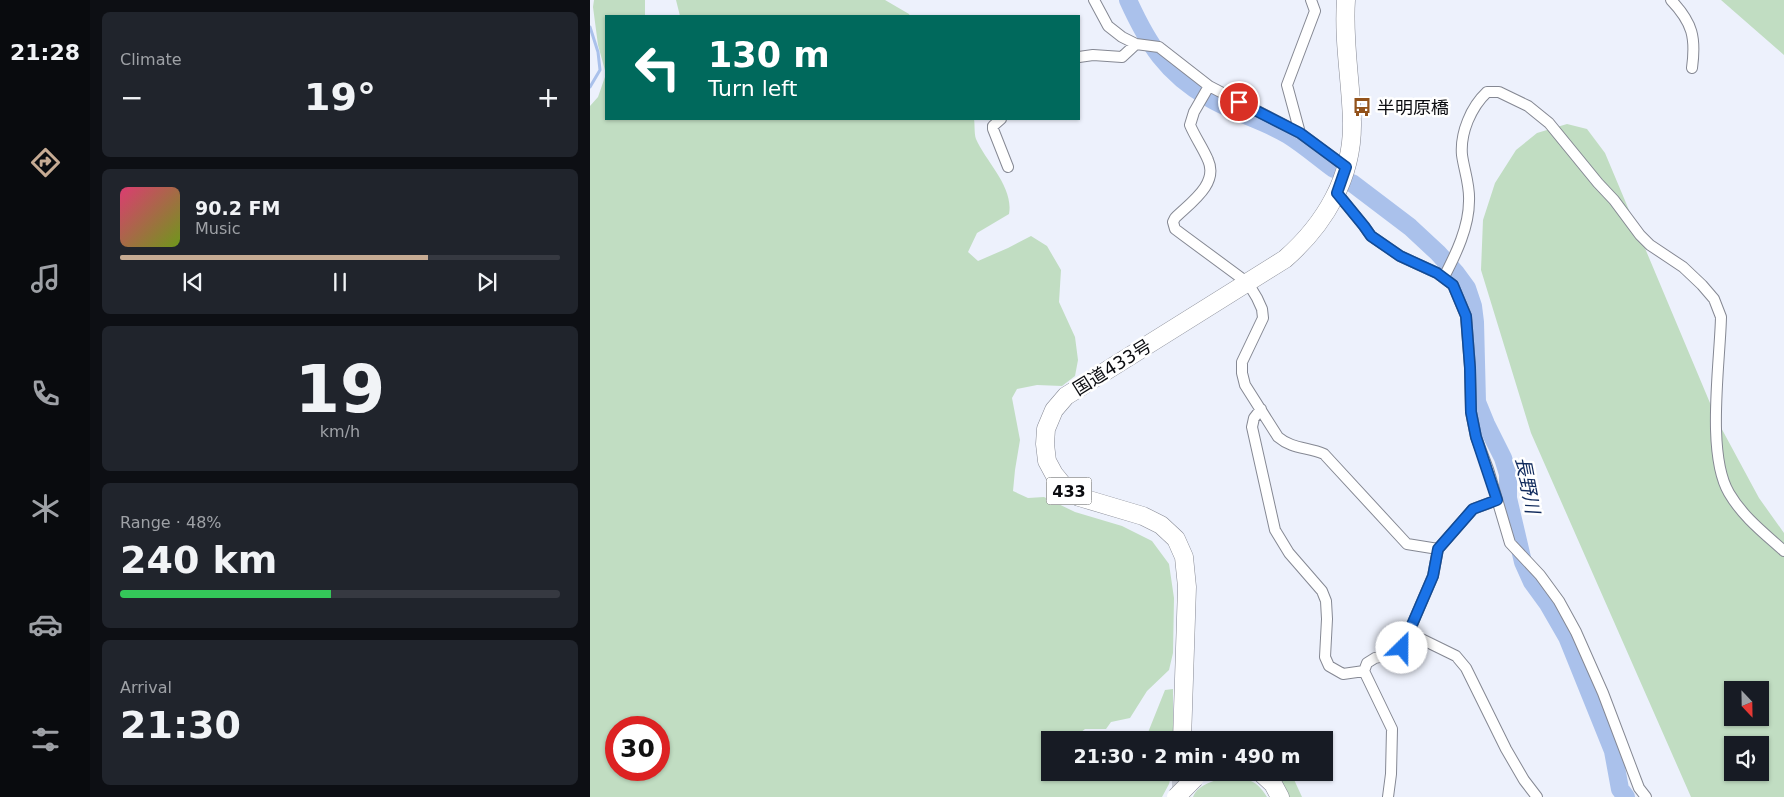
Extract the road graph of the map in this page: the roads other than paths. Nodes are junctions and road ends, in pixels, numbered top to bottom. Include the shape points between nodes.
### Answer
1 (1094, 0) edge
2 (1311, 0) edge
3 (1346, 0) edge
4 (1671, 0) edge
5 (1139, 44) junction
6 (1080, 56) edge
7 (1692, 68) dead end
8 (1209, 86) junction
9 (1000, 120) edge
10 (1300, 133) junction
11 (1008, 166) dead end
12 (1346, 167) junction
13 (1337, 193) junction
14 (1444, 278) junction
15 (1248, 282) junction
16 (1261, 409) junction
17 (1497, 500) junction
18 (1438, 549) junction
19 (1784, 551) edge
20 (1409, 633) junction
21 (1364, 671) junction
22 (1182, 731) edge
23 (1193, 781) edge
24 (1270, 781) edge
25 (1176, 797) edge
26 (1280, 797) edge
27 (1388, 797) edge
28 (1537, 797) edge
29 (1646, 797) edge

1 - 5 street via 1108,26
2 - 10 street via 1315,11 1286,85
3 - 12 highway, 国道433号 / 433 via 1352,124
4 - 7 street via 1693,36
5 - 6 street via 1122,57
5 - 8 street via 1159,47
8 - 10 street
8 - 15 street via 1190,125 1209,161 1208,182 1173,222 1175,229
9 - 11 street via 993,129
10 - 12 street
12 - 13 highway, 国道433号 / 433
13 - 14 street via 1371,236 1400,256
13 - 15 highway, 国道433号 / 433 via 1321,221 1298,247
14 - 17 street via 1453,285 1466,316 1473,421
14 - 19 street via 1464,231 1469,202 1462,155 1464,132 1482,97 1487,92 1499,92 1528,106 1549,123 1640,235 1683,268 1714,299 1721,317 1716,444 1720,469 1727,491 1738,507
15 - 16 street via 1262,308 1263,318 1242,362 1242,373 1245,385
15 - 22 highway, 国道433号 / 433 via 1066,396 1054,410 1046,429 1047,461 1068,490 1079,497 1143,516 1176,538 1184,557 1187,587
16 - 18 street via 1278,437 1286,443 1324,454 1407,544
16 - 21 street via 1252,427 1273,521 1289,553 1322,590 1327,619 1325,657 1329,666 1343,674
17 - 18 street via 1473,509
17 - 29 street via 1510,543 1540,575 1576,632 1639,788
18 - 20 street via 1433,576
20 - 21 street via 1402,648 1389,656 1375,658 1367,663
20 - 28 street via 1456,656 1466,668 1506,749
21 - 27 street via 1392,729
23 - 25 highway, bridge
24 - 26 highway

